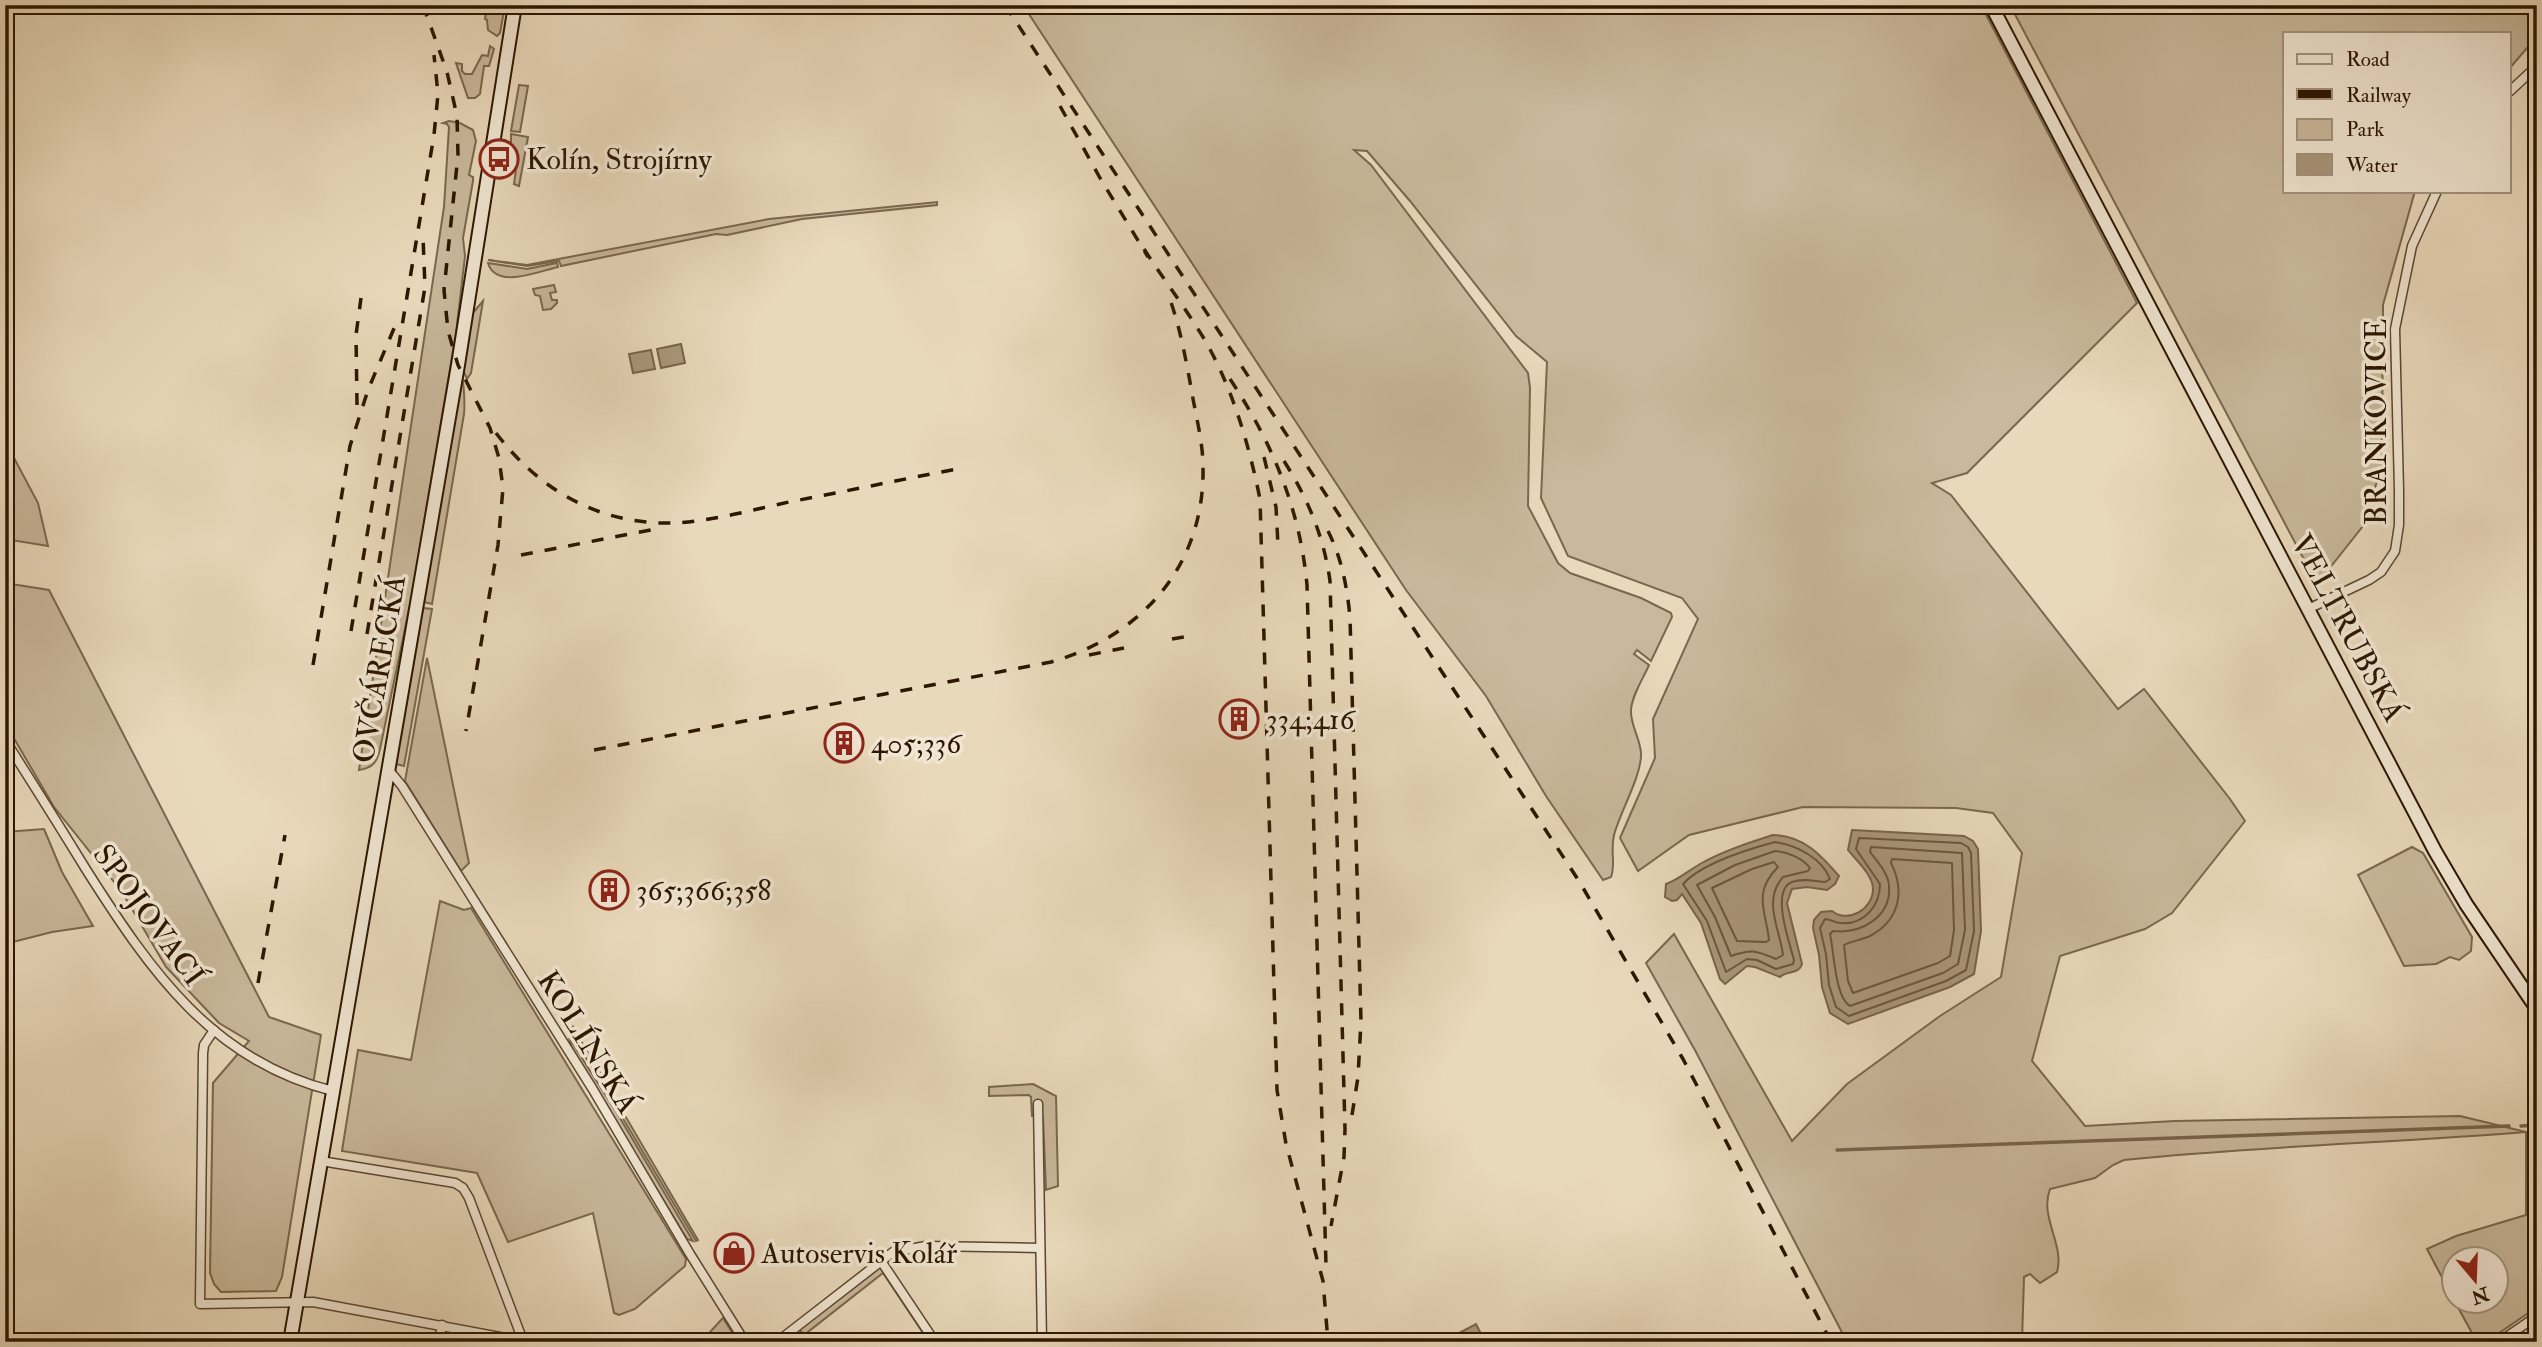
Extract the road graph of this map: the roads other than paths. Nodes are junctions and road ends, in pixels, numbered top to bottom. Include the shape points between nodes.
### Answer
1 (515, 5) edge
2 (1991, 5) edge
3 (2537, 66) edge
4 (2510, 91) edge
5 (2437, 192) edge
6 (2308, 609) junction
7 (5, 740) edge
8 (388, 769) junction
9 (2537, 1009) edge
10 (214, 1030) junction
11 (333, 1091) junction
12 (1038, 1104) dead end
13 (321, 1161) junction
14 (1040, 1248) junction
15 (881, 1261) junction
16 (297, 1303) junction
17 (2537, 1316) edge
18 (442, 1325) junction
19 (525, 1341) edge
20 (290, 1342) edge
21 (439, 1342) edge
22 (745, 1342) edge
23 (777, 1342) edge
24 (935, 1342) edge
25 (1042, 1342) edge
26 (2499, 1342) edge

1 - 8 main road, OVČÁRECKÁ
2 - 6 main road, VELTRUBSKÁ
3 - 4 street
5 - 6 street, BRANKOVICE via 2412,246 2395,329 2399,525 2395,551 2370,580
6 - 9 main road, VELTRUBSKÁ via 2450,877
7 - 10 street, SPOJOVACÍ via 140,952 174,994
8 - 11 main road, OVČÁRECKÁ
8 - 22 street, KOLÍNSKÁ via 592,1088
10 - 11 street, SPOJOVACÍ via 278,1072
10 - 16 street via 203,1053 200,1304
11 - 13 main road, OVČÁRECKÁ
12 - 14 street
13 - 16 main road, OVČÁRECKÁ
13 - 19 street via 463,1188
14 - 15 street via 926,1246 893,1252
14 - 25 street
15 - 23 street
15 - 24 street
16 - 18 street
16 - 20 main road, OVČÁRECKÁ
17 - 26 street
18 - 19 street
18 - 21 street

